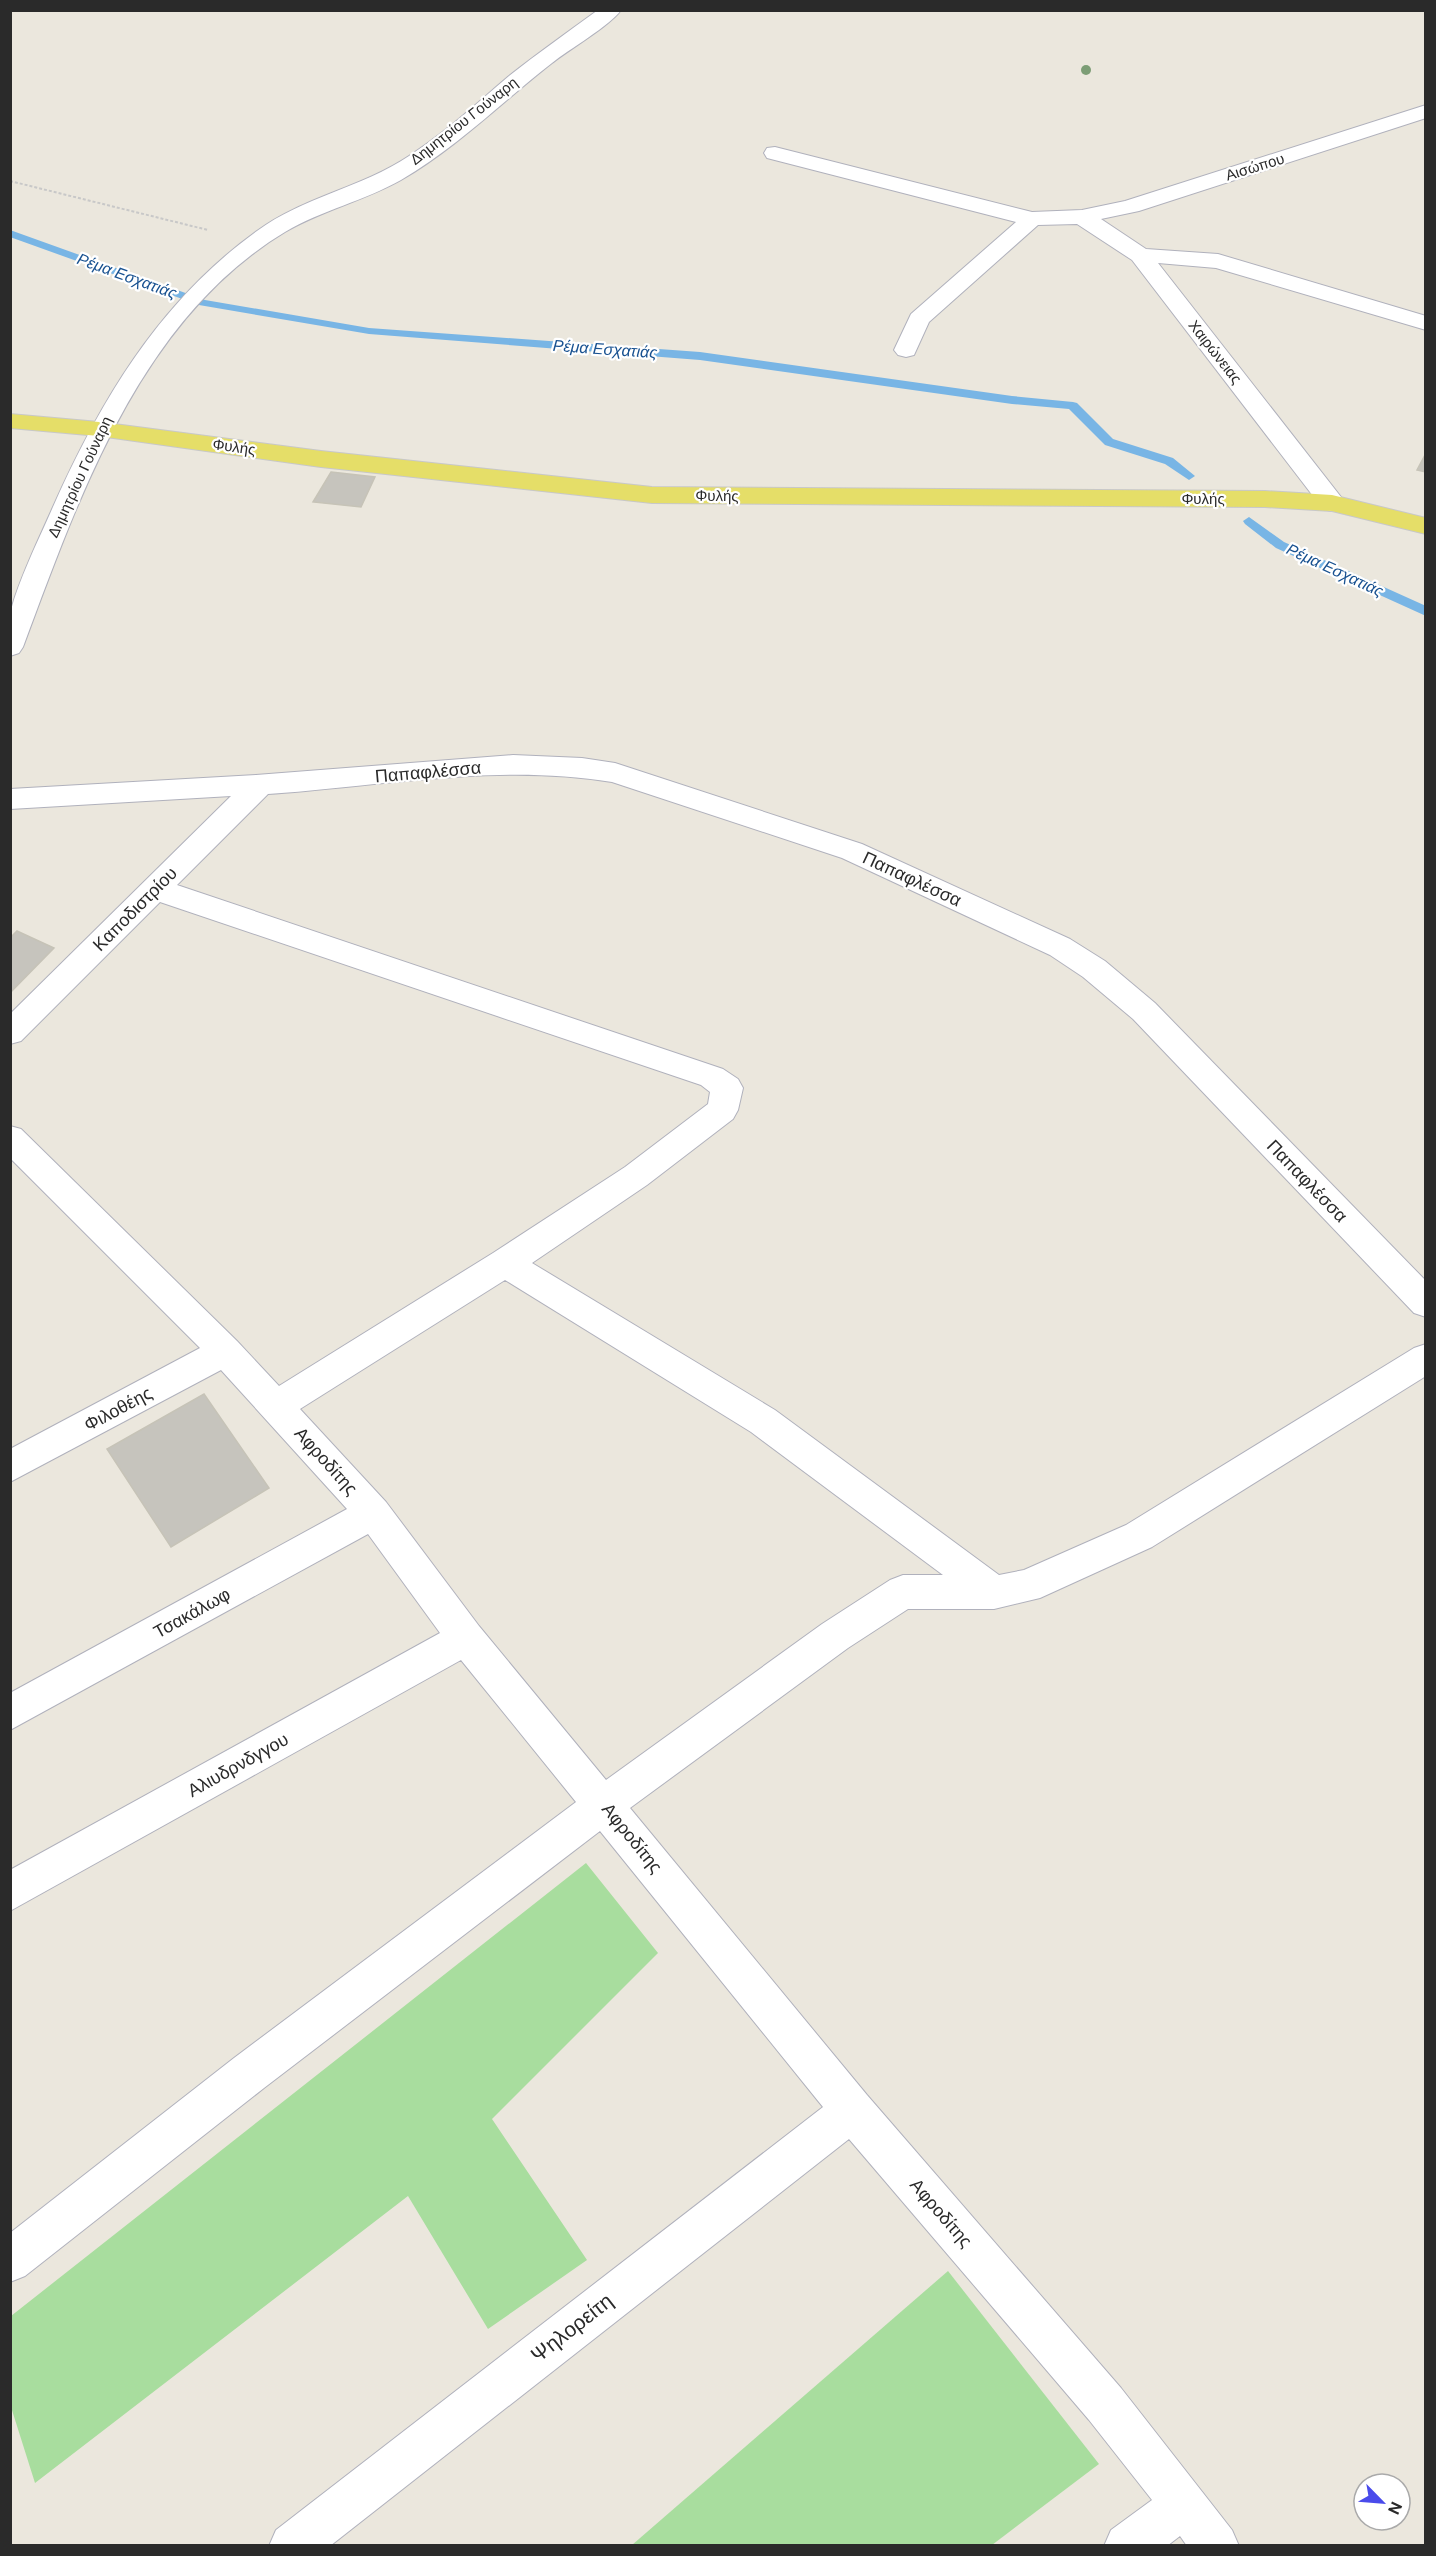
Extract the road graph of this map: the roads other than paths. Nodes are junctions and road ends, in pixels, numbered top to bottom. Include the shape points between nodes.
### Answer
1 (611, 10) edge
2 (1425, 111) edge
3 (775, 153) dead end
4 (1082, 217) junction
5 (1032, 219) junction
6 (1140, 255) junction
7 (1425, 323) edge
8 (906, 350) dead end
9 (10, 421) edge
10 (99, 429) junction
11 (1332, 503) junction
12 (1425, 526) edge
13 (10, 647) edge
14 (258, 786) junction
15 (10, 799) edge
16 (155, 889) junction
17 (10, 1033) edge
18 (10, 1138) edge
19 (505, 1263) junction
20 (1425, 1303) edge
21 (225, 1351) junction
22 (1425, 1358) edge
23 (276, 1406) junction
24 (10, 1467) edge
25 (373, 1513) junction
26 (994, 1592) junction
27 (466, 1638) junction
28 (10, 1713) edge
29 (604, 1804) junction
30 (10, 1892) edge
31 (852, 2110) junction
32 (10, 2261) edge
33 (1185, 2505) junction
34 (292, 2546) edge
35 (1127, 2546) edge
36 (1216, 2546) edge

1 - 10 street, Δημητρίου Γούναρη via 533,67 427,154 378,183 314,207 256,242 216,274 168,324
2 - 4 street, Αισώπου via 1131,206
3 - 5 street, Αισώπου
4 - 5 street, Αισώπου
4 - 6 street, Χαιρώνειας
5 - 8 street via 919,319
6 - 7 street via 1218,261
6 - 11 street, Χαιρώνειας
9 - 10 main road, Φυλής
10 - 11 main road, Φυλής via 321,459 652,495 1265,499
10 - 13 street, Δημητρίου Γούναρη
11 - 12 main road, Φυλής
14 - 15 street
14 - 16 street, Καποδιστρίου
14 - 20 street, Παπαφλέσσα via 511,765 586,767 852,851 1060,946 1094,969 1144,1011
16 - 17 street, Καποδιστρίου
16 - 19 street via 712,1077 727,1088 722,1110 636,1176
18 - 21 street, Αφροδίτης
19 - 23 street
19 - 26 street via 763,1421
21 - 23 street, Αφροδίτης
21 - 24 street, Φιλοθέης
22 - 26 street via 1139,1536 1027,1586
23 - 25 street, Αφροδίτης
25 - 27 street, Αφροδίτης
25 - 28 street, Τσακάλωφ
26 - 29 street via 903,1592 835,1636
27 - 29 street, Αφροδίτης
27 - 30 street, Αλιυδρνδγγου
29 - 31 street, Αφροδίτης
29 - 32 street via 258,2066
31 - 33 street, Αφροδίτης via 1105,2404
31 - 34 street, Ψηλορείτη
33 - 35 street
33 - 36 street, Αφροδίτης

